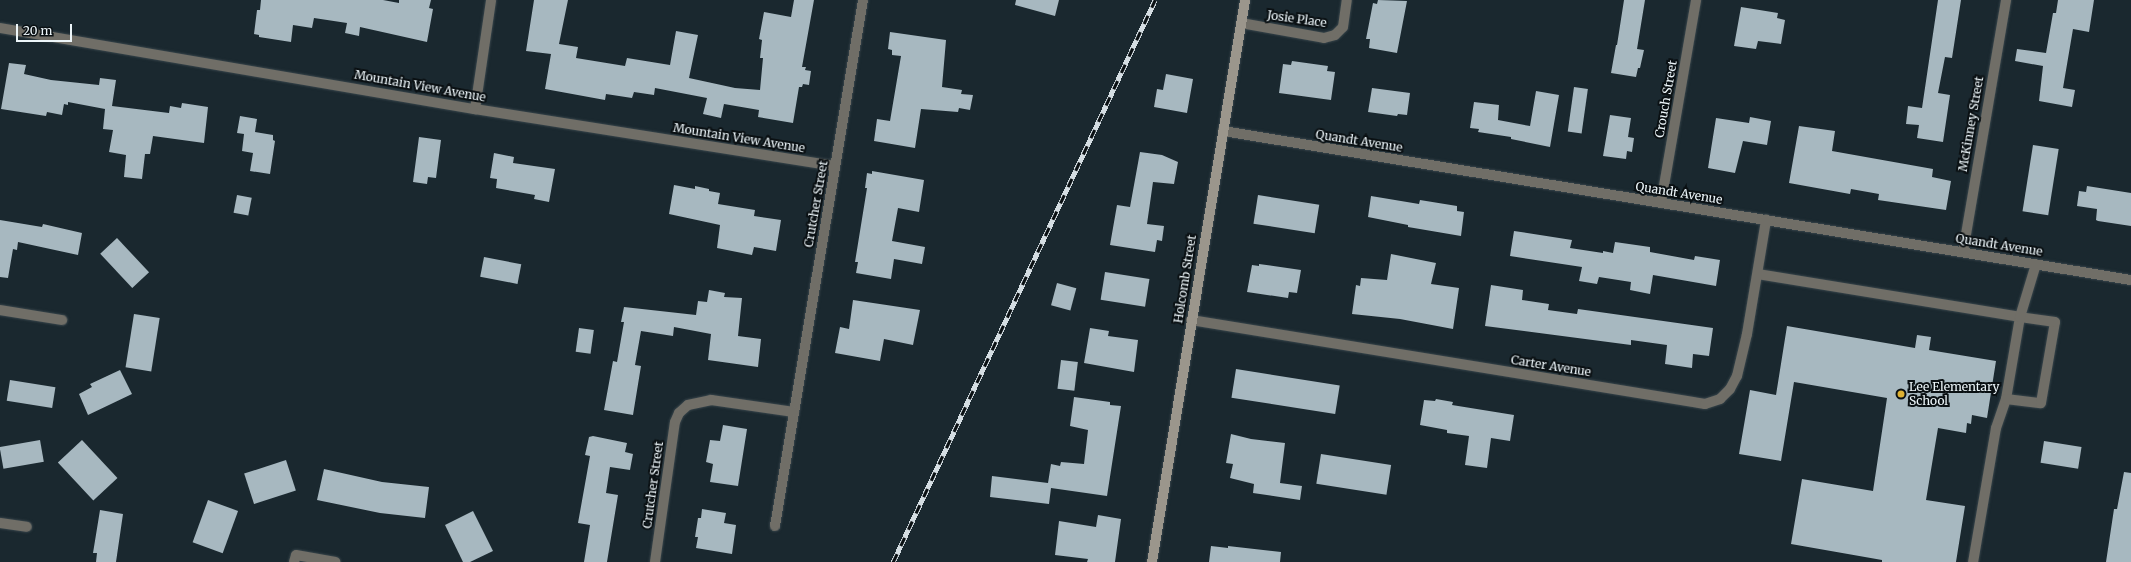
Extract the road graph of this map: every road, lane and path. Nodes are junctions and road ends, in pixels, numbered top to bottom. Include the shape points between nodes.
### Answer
1 (492, 0) edge
2 (863, 0) edge
3 (1245, 0) edge
4 (1347, 0) edge
5 (1696, 0) edge
6 (2006, 0) edge
7 (1242, 23) junction
8 (0, 28) edge
9 (475, 109) junction
10 (1223, 131) junction
11 (836, 166) junction
12 (1661, 203) junction
13 (1766, 220) junction
14 (1963, 252) junction
15 (2036, 264) junction
16 (1758, 274) junction
17 (2131, 280) edge
18 (0, 310) edge
19 (2020, 317) junction
20 (62, 320) dead end
21 (1191, 320) junction
22 (2006, 399) junction
23 (794, 412) junction
24 (0, 523) edge
25 (775, 526) dead end
26 (27, 527) dead end
27 (294, 562) edge
28 (335, 562) edge
29 (655, 562) edge
30 (1152, 562) edge
31 (1973, 562) edge

1 - 9 street
2 - 11 street, Crutcher Street
3 - 7 street, Holcomb Street
4 - 7 street, Josie Place via 1342,27 1336,35 1324,38
5 - 12 street, Crouch Street
6 - 14 street, McKinney Street
7 - 10 street, Holcomb Street
8 - 9 street, Mountain View Avenue
9 - 11 street, Mountain View Avenue
10 - 12 street, Quandt Avenue
10 - 21 street, Holcomb Street
11 - 23 street, Crutcher Street
12 - 13 street, Quandt Avenue
13 - 14 street, Quandt Avenue
13 - 16 street, Carter Avenue
14 - 15 street, Quandt Avenue
15 - 17 street, Quandt Avenue
15 - 19 street
16 - 19 street
16 - 21 street, Carter Avenue via 1737,376 1730,389 1720,399 1705,404
18 - 20 street
19 - 22 street
19 - 22 street via 2055,322 2042,403
21 - 30 street, Holcomb Street
22 - 31 street via 1996,428
23 - 25 street, Crutcher Street
23 - 29 street, Crutcher Street via 711,400 688,405 679,413 675,422
24 - 26 street
27 - 28 street via 296,554

